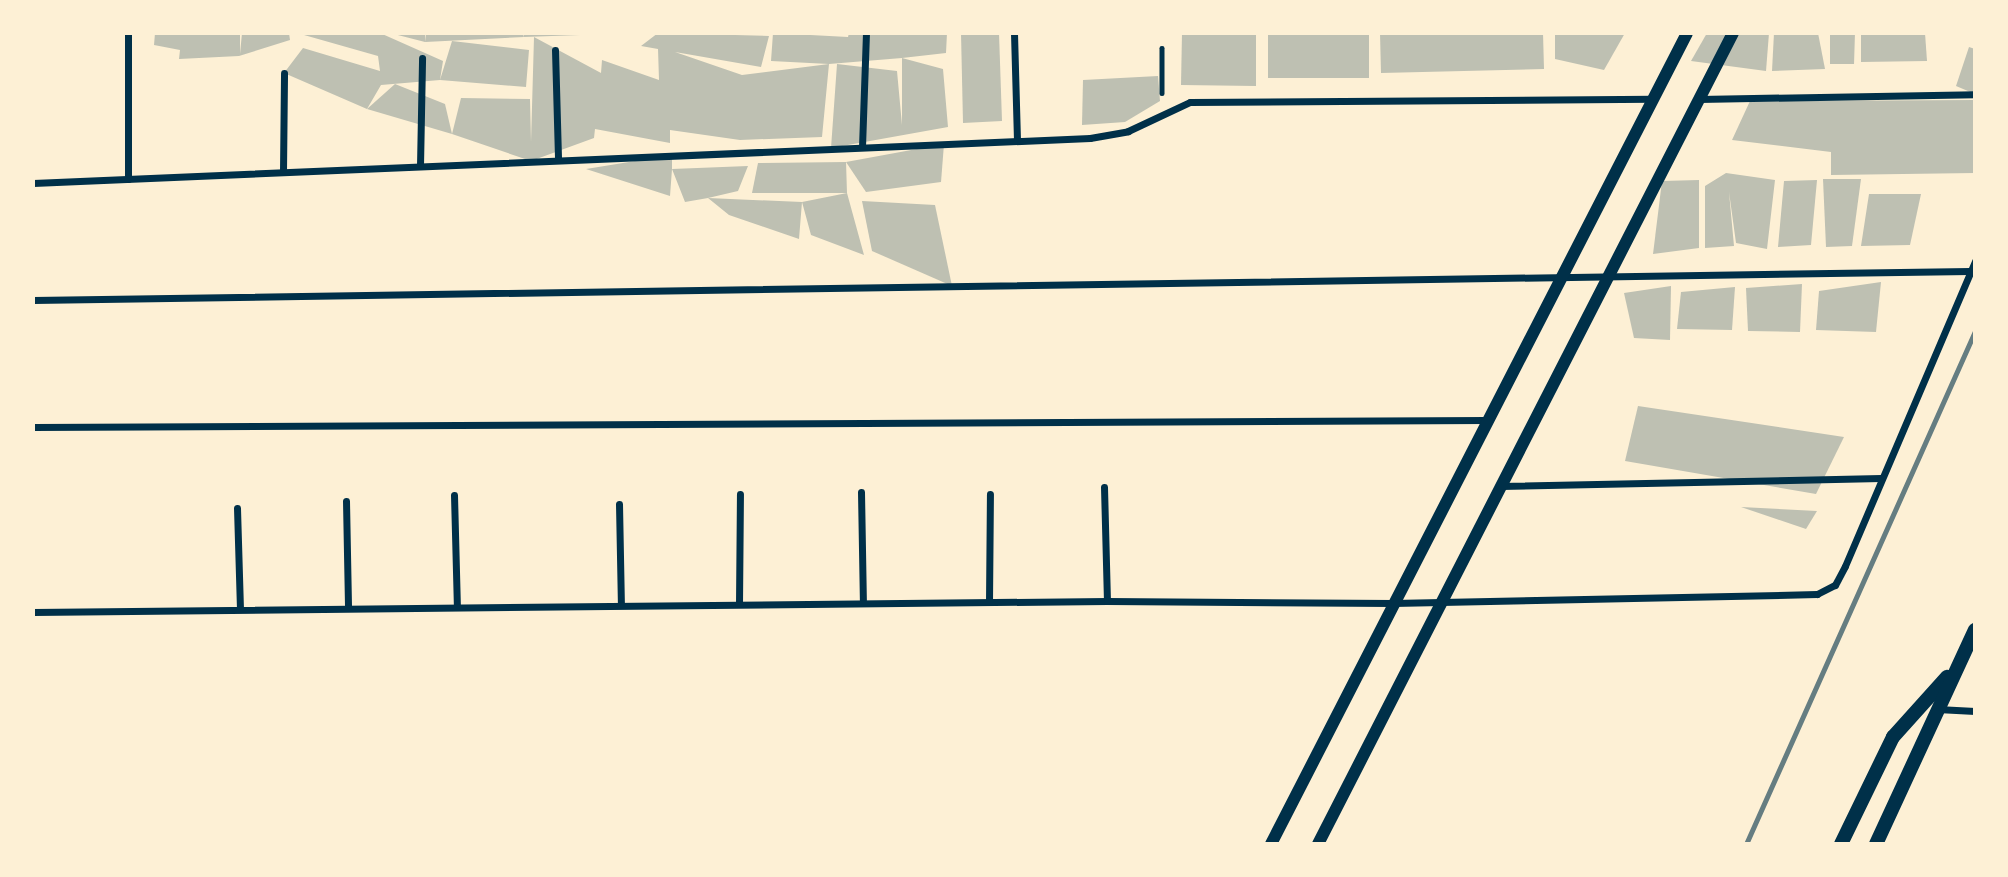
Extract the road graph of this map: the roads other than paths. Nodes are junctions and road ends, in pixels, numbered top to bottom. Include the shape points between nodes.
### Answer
1 (128, 33) edge
2 (866, 33) edge
3 (1014, 33) edge
4 (1688, 33) edge
5 (1734, 33) edge
6 (555, 50) dead end
7 (422, 58) dead end
8 (284, 73) dead end
9 (1975, 94) edge
10 (1653, 99) junction
11 (1697, 99) junction
12 (1017, 141) junction
13 (862, 147) junction
14 (558, 160) junction
15 (420, 166) junction
16 (283, 172) junction
17 (128, 179) junction
18 (33, 183) edge
19 (1975, 261) edge
20 (1970, 271) junction
21 (1559, 276) junction
22 (1606, 278) junction
23 (33, 300) edge
24 (1486, 420) junction
25 (33, 427) edge
26 (1881, 478) junction
27 (1499, 486) junction
28 (1104, 487) dead end
29 (861, 492) dead end
30 (740, 494) dead end
31 (990, 494) dead end
32 (454, 495) dead end
33 (346, 501) dead end
34 (619, 504) dead end
35 (237, 508) dead end
36 (1107, 601) junction
37 (989, 602) junction
38 (1440, 602) junction
39 (863, 603) junction
40 (1393, 603) junction
41 (738, 604) junction
42 (621, 605) junction
43 (457, 607) junction
44 (240, 608) junction
45 (348, 608) junction
46 (33, 612) edge
47 (1975, 630) edge
48 (1952, 670) junction
49 (1937, 709) junction
50 (1975, 711) edge
51 (1271, 844) edge
52 (1318, 844) edge
53 (1842, 844) edge
54 (1876, 844) edge

1 - 17 street
2 - 13 street
3 - 12 street
4 - 10 street
5 - 11 street
6 - 14 street
7 - 15 street
8 - 16 street
9 - 11 street
10 - 12 street via 1206,102 1183,104 1128,131
10 - 21 street
11 - 22 street
12 - 13 street
13 - 14 street
14 - 15 street
15 - 16 street
16 - 17 street
17 - 18 street
19 - 20 street
20 - 22 street
20 - 26 street
21 - 22 street
21 - 23 street
21 - 24 street
22 - 27 street
24 - 25 street
24 - 40 street
26 - 27 street
26 - 38 street via 1835,585 1817,594
27 - 38 street
28 - 36 street
29 - 39 street
30 - 41 street
31 - 37 street
32 - 43 street
33 - 45 street
34 - 42 street
35 - 44 street
36 - 37 street
36 - 40 street
37 - 39 street
38 - 40 street
38 - 52 street
39 - 41 street
40 - 51 street
41 - 42 street
42 - 43 street
43 - 45 street
44 - 45 street
44 - 46 street
47 - 48 main road
48 - 49 main road
48 - 53 main road via 1894,737
49 - 50 street
49 - 54 main road

